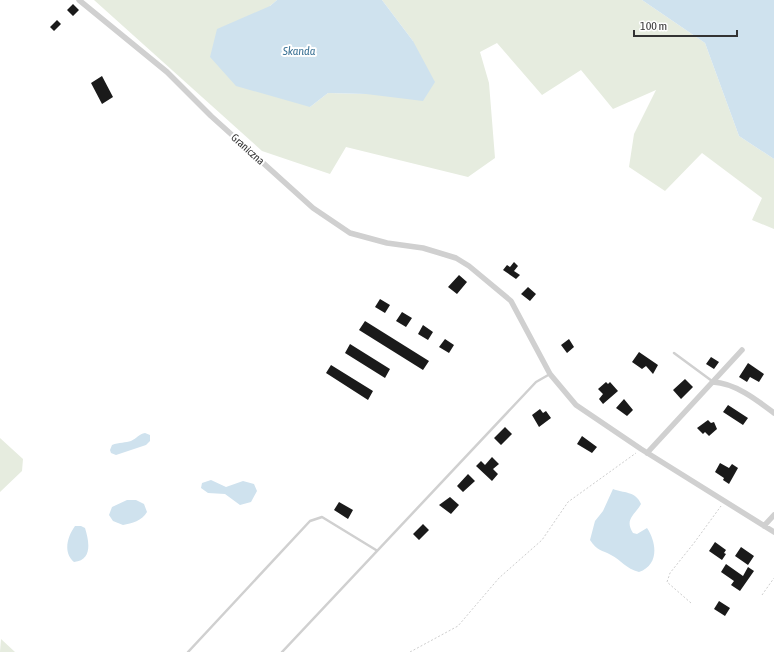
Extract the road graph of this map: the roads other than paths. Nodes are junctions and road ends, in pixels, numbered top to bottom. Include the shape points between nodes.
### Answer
1 (79, 0) edge
2 (742, 350) dead end
3 (674, 353) dead end
4 (550, 374) junction
5 (713, 382) junction
6 (774, 413) edge
7 (647, 453) junction
8 (774, 515) edge
9 (764, 526) junction
10 (774, 532) edge
11 (376, 550) junction
12 (188, 652) edge
13 (282, 652) edge

1 - 4 street, Graniczna via 167,72 313,208 350,233 387,243 423,248 456,258 469,266 511,300
2 - 5 street
3 - 5 lane
4 - 7 street, Graniczna via 576,405
4 - 11 lane via 536,382
5 - 6 street via 724,382
5 - 7 street
7 - 9 street, Graniczna
8 - 9 street
9 - 10 street, Graniczna
11 - 12 lane via 322,517 310,521
11 - 13 lane

